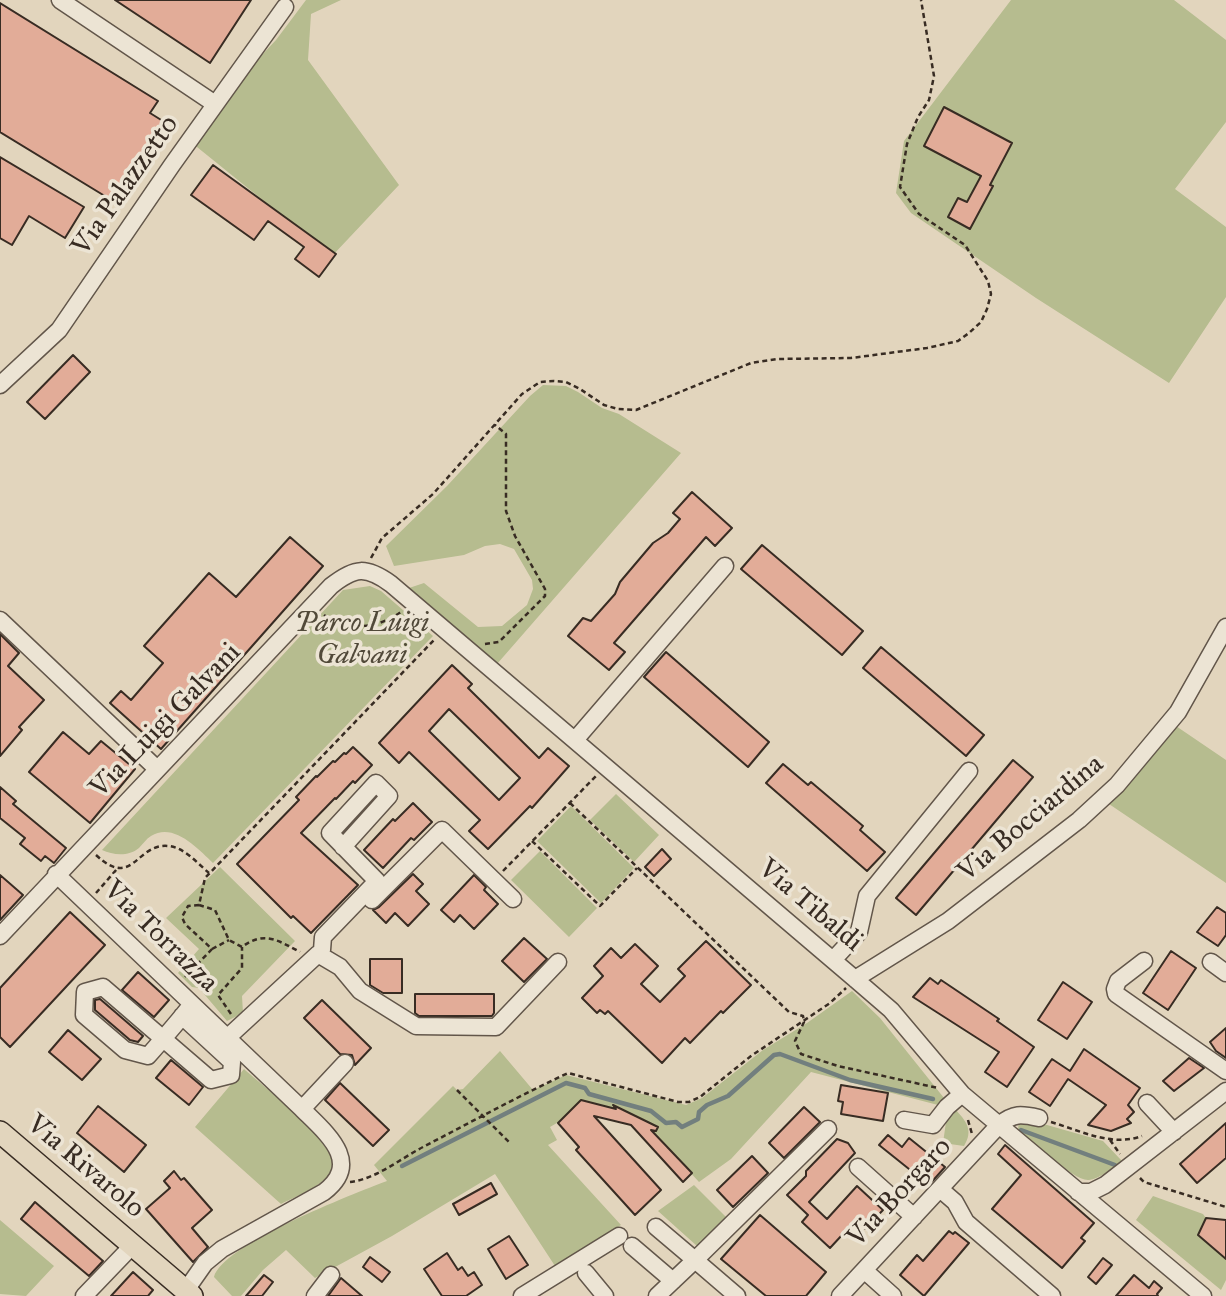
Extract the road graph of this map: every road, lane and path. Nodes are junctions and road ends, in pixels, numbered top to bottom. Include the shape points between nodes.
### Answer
1 (60, 0) edge
2 (921, 0) edge
3 (285, 7) dead end
4 (215, 104) junction
5 (0, 385) edge
6 (495, 425) junction
7 (725, 566) dead end
8 (365, 571) junction
9 (412, 601) junction
10 (312, 605) junction
11 (0, 620) edge
12 (1226, 627) edge
13 (444, 629) junction
14 (467, 647) junction
15 (575, 740) junction
16 (605, 765) junction
17 (156, 768) junction
18 (970, 771) dead end
19 (570, 803) junction
20 (532, 841) junction
21 (84, 845) junction
22 (343, 847) dead end
23 (638, 867) junction
24 (117, 869) junction
25 (209, 873) junction
26 (56, 874) junction
27 (494, 881) junction
28 (513, 899) dead end
29 (86, 903) junction
30 (199, 905) junction
31 (0, 936) edge
32 (229, 940) junction
33 (242, 947) junction
34 (212, 949) junction
35 (318, 954) junction
36 (833, 960) junction
37 (1143, 961) dead end
38 (558, 962) dead end
39 (1211, 962) dead end
40 (1226, 973) edge
41 (855, 979) junction
42 (175, 987) junction
43 (187, 1010) junction
44 (804, 1022) junction
45 (234, 1032) junction
46 (163, 1039) junction
47 (345, 1063) dead end
48 (1226, 1071) edge
49 (939, 1088) dead end
50 (457, 1090) dead end
51 (1226, 1091) edge
52 (962, 1094) junction
53 (1147, 1103) dead end
54 (302, 1109) junction
55 (485, 1116) junction
56 (1039, 1118) joint
57 (904, 1121) dead end
58 (999, 1125) junction
59 (828, 1129) dead end
60 (0, 1132) edge
61 (1174, 1132) junction
62 (1147, 1134) dead end
63 (510, 1143) dead end
64 (858, 1167) dead end
65 (1144, 1182) dead end
66 (336, 1183) junction
67 (940, 1189) junction
68 (1078, 1192) junction
69 (1226, 1208) edge
70 (914, 1217) junction
71 (656, 1227) dead end
72 (133, 1245) junction
73 (695, 1260) junction
74 (864, 1270) junction
75 (586, 1273) dead end
76 (331, 1275) dead end
77 (673, 1280) junction
78 (189, 1293) edge
79 (84, 1296) edge
80 (315, 1296) edge
81 (522, 1296) edge
82 (605, 1296) edge
83 (657, 1296) edge
84 (737, 1296) edge
85 (840, 1296) edge
86 (893, 1296) edge
87 (1052, 1296) edge
88 (1203, 1296) edge

1 - 4 street
2 - 6 path via 934,76 929,100 908,144 900,187 919,214 965,245 982,268 991,294 981,322 958,341 928,348 751,363 636,410 604,405 566,382 540,382 522,394
3 - 4 street, Via Palazzetto
4 - 5 street, Via Palazzetto via 59,330
6 - 8 path via 433,494 382,538
6 - 14 path via 506,433 506,511 545,596 499,642
7 - 15 street
8 - 9 street, Via Tibaldi via 383,578
8 - 10 street, Via Luigi Galvani via 348,572
9 - 10 path via 390,619 359,627 331,621
9 - 13 street, Via Tibaldi
10 - 17 street, Via Luigi Galvani
11 - 17 street
12 - 41 street, Via Bocciardina via 1178,712 1117,785 948,921
13 - 14 street, Via Tibaldi
13 - 25 path
14 - 15 street, Via Tibaldi
15 - 16 street, Via Tibaldi
16 - 19 path
16 - 36 street, Via Tibaldi
17 - 21 street, Via Luigi Galvani
18 - 36 street via 867,897 859,932
19 - 20 path
19 - 23 path
20 - 23 path via 600,906
20 - 27 path
21 - 24 path
21 - 26 street, Via Luigi Galvani
22 - 35 street via 377,881 323,937
23 - 44 path via 789,1012 803,1016
24 - 25 path via 167,846 187,853
24 - 29 path
25 - 30 path
26 - 29 street, Via Torrazza
26 - 31 street, Via Luigi Galvani
27 - 28 street
27 - 35 street via 442,830
29 - 42 street, Via Torrazza
30 - 32 path via 215,910
30 - 34 path via 188,906 182,917
32 - 33 path
32 - 34 path
33 - 35 path via 253,938 266,937
33 - 45 path via 242,968 218,995
34 - 42 path
35 - 38 street via 340,967 360,991 416,1026 496,1027
35 - 45 street
36 - 41 street, Via Tibaldi
37 - 48 street via 1118,981 1119,997 1165,1019
39 - 40 street
41 - 44 path
41 - 52 street, Via Tibaldi via 891,1010
42 - 43 street, Via Torrazza
43 - 45 street, Via Torrazza
43 - 46 street
43 - 46 street via 232,1062 231,1075 211,1080
44 - 49 path via 795,1041 800,1054
44 - 55 path via 689,1102 568,1073
45 - 54 street, Via Torrazza
46 - 46 street via 148,1056 125,1050 84,1015 85,992 103,987
47 - 54 street
50 - 55 path
51 - 61 street
52 - 57 street, Via Borgaro via 933,1125
52 - 58 street, Via Tibaldi
53 - 61 street
54 - 66 street, Via Torrazza via 340,1153
55 - 63 path
55 - 66 path via 358,1181
56 - 58 street via 1019,1114
56 - 62 path via 1110,1140
58 - 67 street, Via Borgaro
58 - 68 street
59 - 73 street
60 - 72 main road, Via Rivarolo
61 - 68 street via 1105,1185
64 - 70 street
65 - 69 path
66 - 78 street via 222,1249 205,1263
67 - 70 street, Via Borgaro
67 - 87 street via 966,1222
68 - 88 street
70 - 74 street, Via Borgaro
71 - 73 street
72 - 78 main road, Via Rivarolo
72 - 79 street, Via Rivarolo
73 - 77 street
73 - 84 street
74 - 85 street, Via Borgaro
74 - 86 street
75 - 82 street
76 - 80 street
77 - 81 street via 626,1241
77 - 83 street

